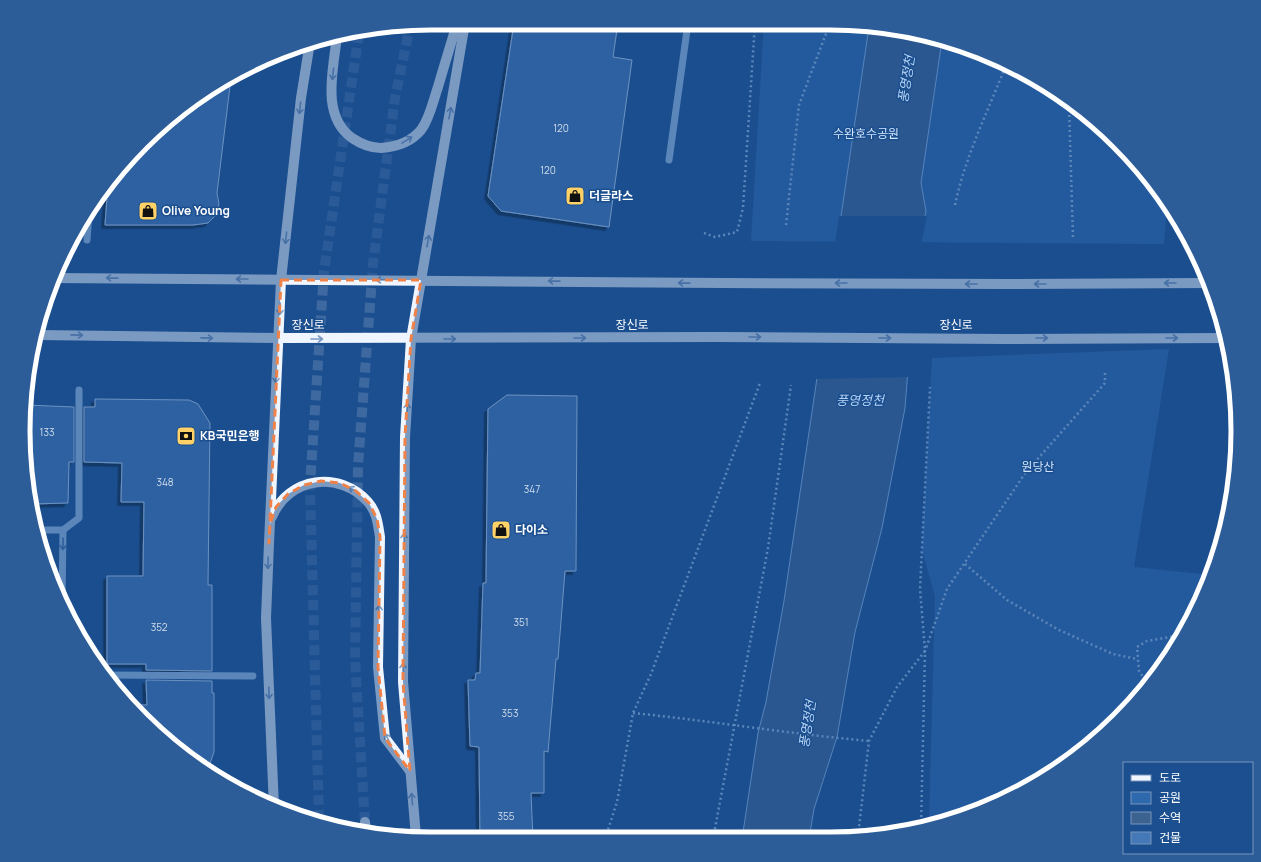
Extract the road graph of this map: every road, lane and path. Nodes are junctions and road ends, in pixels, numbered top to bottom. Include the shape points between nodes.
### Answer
1 (455, 30) edge
2 (464, 30) edge
3 (687, 30) edge
4 (755, 30) edge
5 (827, 30) edge
6 (336, 42) edge
7 (309, 49) edge
8 (1004, 70) edge
9 (1070, 110) edge
10 (669, 160) dead end
11 (955, 206) dead end
12 (88, 223) edge
13 (786, 225) dead end
14 (704, 233) dead end
15 (1073, 238) dead end
16 (87, 240) dead end
17 (61, 278) edge
18 (281, 280) junction
19 (421, 280) junction
20 (1202, 283) edge
21 (42, 334) edge
22 (278, 338) junction
23 (1220, 338) edge
24 (411, 339) junction
25 (1105, 370) dead end
26 (760, 383) dead end
27 (791, 385) dead end
28 (930, 387) dead end
29 (79, 390) dead end
30 (43, 530) edge
31 (63, 530) junction
32 (269, 543) junction
33 (965, 564) junction
34 (62, 587) edge
35 (1174, 636) edge
36 (925, 651) junction
37 (1137, 659) junction
38 (113, 675) edge
39 (253, 676) dead end
40 (1145, 679) edge
41 (633, 713) junction
42 (734, 725) junction
43 (869, 741) junction
44 (410, 771) junction
45 (274, 799) edge
46 (921, 821) edge
47 (415, 831) edge
48 (859, 831) edge
49 (607, 832) edge
50 (714, 832) edge

6 -> 1 main road via 332,104 337,120 346,134 360,144 376,148 393,147 408,141 421,130 429,115
19 -> 2 main road
3 - 10 street
4 - 14 path via 744,208 737,232 715,237
5 - 13 path via 798,105
7 -> 18 main road
8 - 11 path via 973,148
9 - 15 path
12 - 16 street
18 -> 17 main road
19 -> 18 main road
18 -> 22 main road
20 -> 19 main road, bridge
19 - 24 main road
21 -> 22 main road, 장신로
22 -> 24 main road, 장신로
22 -> 32 main road
24 -> 23 main road, 장신로, bridge
44 -> 24 main road via 403,674 405,437
25 - 33 path via 1105,382 1026,472
26 - 41 path via 651,674
27 - 42 path via 768,548
28 - 36 path via 920,589
29 - 31 street via 79,518
30 - 31 street
31 -> 34 street
44 -> 32 main road via 385,738 378,667 380,537 377,520 369,503 356,491 340,483 321,481 304,485 288,494 276,508 270,524
32 -> 45 main road via 266,618
33 - 36 path via 947,589
33 - 37 path via 1008,600 1059,630 1113,654
35 - 37 path via 1147,641 1137,647
36 - 43 path via 897,686
36 - 46 path
37 - 40 path via 1139,671
38 - 39 street
41 - 42 path via 709,720
41 - 49 path via 617,802
42 - 43 path
42 - 50 path
43 - 48 path
47 -> 44 main road

